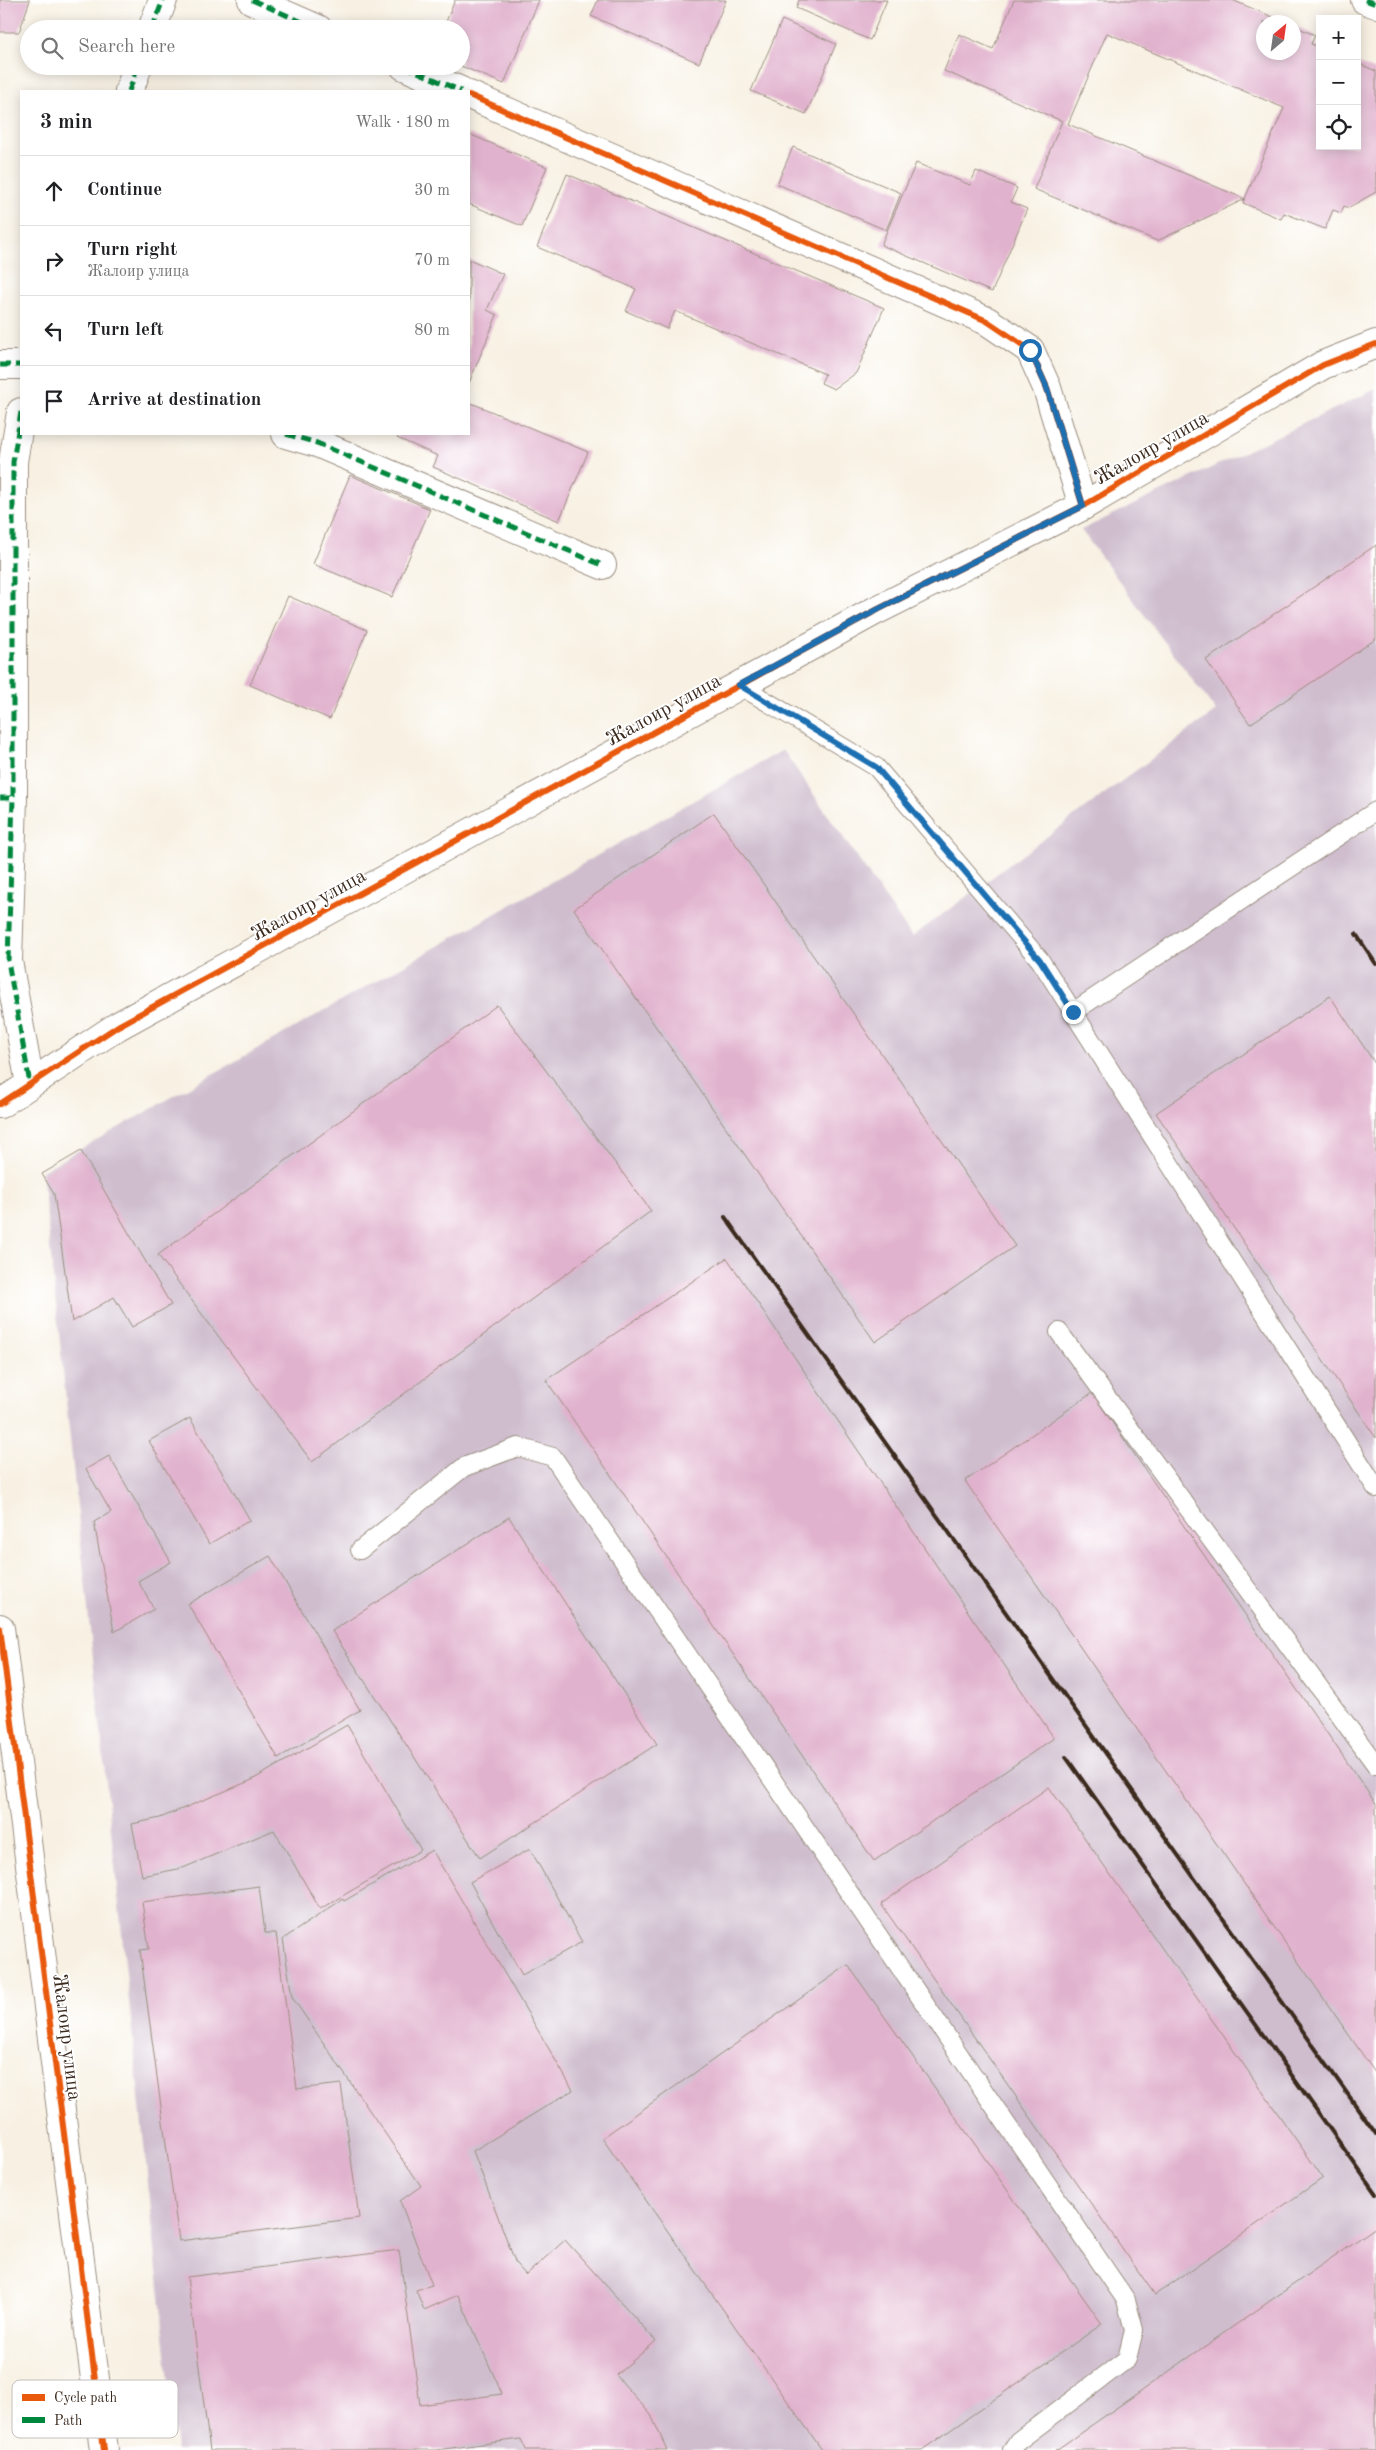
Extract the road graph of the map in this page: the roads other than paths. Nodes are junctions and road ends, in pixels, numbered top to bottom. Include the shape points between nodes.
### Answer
1 (163, 0) edge
2 (252, 0) edge
3 (1365, 0) edge
4 (1376, 4) edge
5 (155, 20) edge
6 (298, 20) edge
7 (135, 75) edge
8 (425, 75) edge
9 (129, 90) edge
10 (459, 90) edge
11 (470, 95) edge
12 (1376, 344) edge
13 (0, 365) edge
14 (20, 365) edge
15 (20, 418) edge
16 (289, 435) edge
17 (1083, 506) junction
18 (602, 565) dead end
19 (739, 685) junction
20 (6, 798) edge
21 (1376, 811) edge
22 (1073, 1012) junction
23 (30, 1084) junction
24 (0, 1104) edge
25 (1058, 1332) dead end
26 (1376, 1488) edge
27 (360, 1550) dead end
28 (0, 1628) edge
29 (1376, 1765) edge
30 (95, 2380) edge
31 (1012, 2450) edge

1 - 5 street
2 - 6 street
3 - 4 street
7 - 9 street
8 - 10 street
11 - 17 street via 987,321 1030,350 1047,388
12 - 17 street, Жалоир улица via 1324,365
13 - 14 street
15 - 20 street via 13,462
16 - 18 street via 317,443
17 - 19 street, Жалоир улица via 873,612
19 - 22 lane via 876,767 1040,960
19 - 23 street, Жалоир улица via 118,1026
20 - 23 street via 8,961
21 - 22 lane
22 - 26 lane
23 - 24 street, Жалоир улица
25 - 29 lane
27 - 31 lane via 464,1467 518,1447 553,1456 1126,2300 1134,2330 1127,2359 1018,2441
28 - 30 street, Жалоир улица

